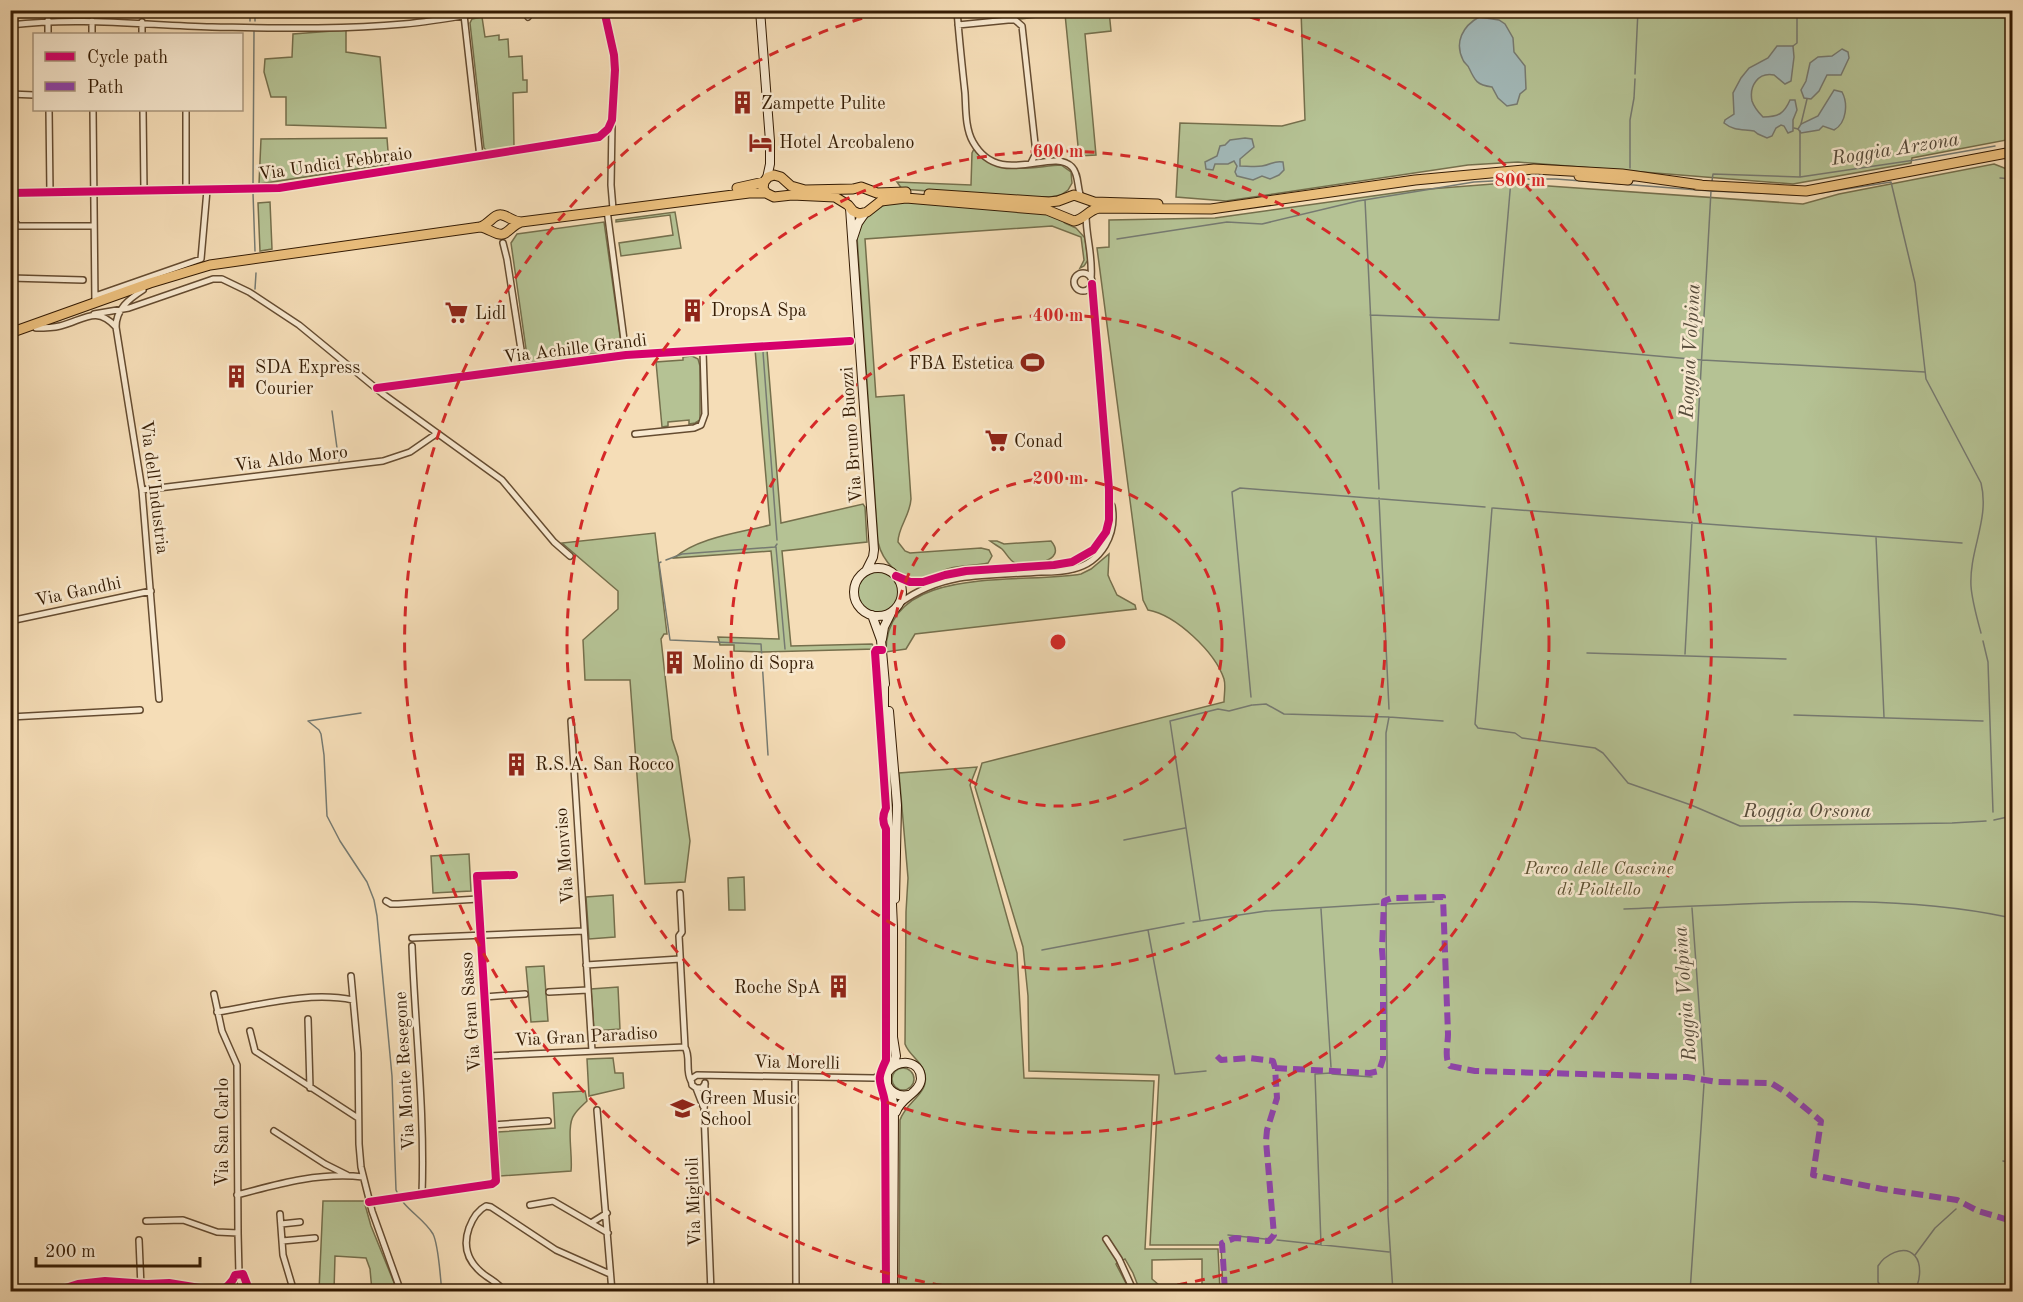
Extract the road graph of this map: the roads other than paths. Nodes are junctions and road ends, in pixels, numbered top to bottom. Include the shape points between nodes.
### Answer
1 (499, 10) edge
2 (523, 10) edge
3 (604, 10) edge
4 (760, 10) edge
5 (957, 10) edge
6 (464, 15) junction
7 (528, 17) dead end
8 (48, 20) junction
9 (92, 21) junction
10 (142, 22) junction
11 (10, 25) edge
12 (186, 25) junction
13 (958, 25) junction
14 (48, 33) edge
15 (92, 33) edge
16 (142, 33) edge
17 (186, 33) edge
18 (10, 94) edge
19 (33, 95) edge
20 (49, 111) edge
21 (93, 111) edge
22 (143, 111) edge
23 (186, 111) edge
24 (612, 118) junction
25 (599, 137) junction
26 (612, 145) junction
27 (771, 148) junction
28 (2013, 152) edge
29 (480, 157) junction
30 (1031, 163) junction
31 (782, 179) junction
32 (765, 180) junction
33 (1076, 180) junction
34 (853, 189) junction
35 (186, 190) junction
36 (207, 190) junction
37 (144, 191) junction
38 (870, 191) junction
39 (94, 192) junction
40 (12, 193) edge
41 (50, 193) junction
42 (766, 194) junction
43 (781, 195) junction
44 (1067, 197) junction
45 (1081, 197) junction
46 (675, 201) junction
47 (873, 206) junction
48 (849, 207) junction
49 (1227, 207) junction
50 (610, 210) junction
51 (865, 213) junction
52 (1086, 213) junction
53 (1069, 219) junction
54 (94, 226) junction
55 (501, 230) junction
56 (1088, 237) junction
57 (852, 245) junction
58 (1091, 256) junction
59 (180, 274) junction
60 (1082, 274) junction
61 (10, 278) edge
62 (82, 280) dead end
63 (1091, 281) junction
64 (142, 290) junction
65 (1082, 290) junction
66 (95, 299) junction
67 (121, 309) junction
68 (1095, 309) junction
69 (94, 314) junction
70 (116, 327) junction
71 (36, 328) junction
72 (10, 335) edge
73 (850, 342) dead end
74 (703, 351) junction
75 (626, 356) junction
76 (524, 369) junction
77 (377, 388) junction
78 (436, 434) junction
79 (635, 434) dead end
80 (1109, 489) junction
81 (142, 490) junction
82 (874, 550) junction
83 (570, 556) dead end
84 (886, 569) junction
85 (866, 571) junction
86 (896, 576) junction
87 (151, 591) junction
88 (900, 603) junction
89 (891, 613) junction
90 (872, 615) junction
91 (10, 621) edge
92 (881, 640) junction
93 (159, 699) dead end
94 (141, 710) dead end
95 (10, 717) edge
96 (572, 721) dead end
97 (514, 875) dead end
98 (680, 893) dead end
99 (478, 898) junction
100 (386, 901) dead end
101 (584, 931) junction
102 (480, 935) junction
103 (412, 938) dead end
104 (412, 946) dead end
105 (681, 959) junction
106 (586, 965) junction
107 (351, 976) dead end
108 (588, 990) junction
109 (549, 992) dead end
110 (214, 994) dead end
111 (525, 994) dead end
112 (484, 997) junction
113 (353, 1000) junction
114 (218, 1012) junction
115 (308, 1019) dead end
116 (250, 1031) dead end
117 (893, 1038) junction
118 (685, 1047) junction
119 (592, 1051) junction
120 (488, 1056) junction
121 (688, 1063) junction
122 (909, 1063) junction
123 (893, 1065) junction
124 (887, 1073) junction
125 (699, 1075) junction
126 (719, 1076) junction
127 (795, 1077) junction
128 (874, 1078) junction
129 (691, 1081) junction
130 (705, 1083) junction
131 (310, 1088) junction
132 (889, 1088) junction
133 (696, 1089) junction
134 (909, 1095) junction
135 (597, 1110) dead end
136 (704, 1111) junction
137 (358, 1118) junction
138 (894, 1118) junction
139 (548, 1121) dead end
140 (492, 1125) junction
141 (273, 1131) dead end
142 (325, 1164) junction
143 (348, 1175) junction
144 (323, 1177) junction
145 (363, 1177) junction
146 (422, 1194) junction
147 (237, 1195) junction
148 (369, 1203) junction
149 (530, 1205) dead end
150 (607, 1213) junction
151 (280, 1214) dead end
152 (146, 1221) dead end
153 (300, 1222) dead end
154 (591, 1223) junction
155 (281, 1224) junction
156 (238, 1233) junction
157 (608, 1233) junction
158 (315, 1238) dead end
159 (1106, 1239) dead end
160 (139, 1240) dead end
161 (282, 1241) junction
162 (239, 1274) junction
163 (610, 1274) junction
164 (141, 1287) junction
165 (231, 1290) edge
166 (242, 1291) edge
167 (64, 1292) edge
168 (164, 1292) edge
169 (294, 1292) edge
170 (401, 1292) edge
171 (504, 1292) edge
172 (612, 1292) edge
173 (711, 1292) edge
174 (796, 1292) edge
175 (893, 1292) edge
176 (1134, 1292) edge

1 - 6 street
2 - 7 street
3 - 24 street via 615,64
4 - 27 main road
5 - 13 street
6 - 12 street via 356,27
6 - 29 street
8 - 9 street
8 - 11 street
8 - 14 street
9 - 10 street
9 - 15 street
10 - 12 street
10 - 16 street
12 - 17 street
13 - 30 street via 971,139 985,157 998,164
13 - 30 street via 1015,20 1022,26 1035,150
18 - 19 street
20 - 41 street
21 - 39 street
22 - 37 street
23 - 35 street
24 - 25 street via 609,129
24 - 26 street
25 - 26 street
25 - 29 street, Via Undici Febbraio
26 - 50 street
27 - 31 main road via 774,166
27 - 32 main road
28 - 49 main road via 1806,191 1701,185 1560,169 1520,170 1414,180
29 - 36 street, Via Undici Febbraio via 287,187
30 - 33 street via 1064,162 1074,169
31 - 32 main road via 774,175
31 - 34 main road via 805,190
31 - 43 main road via 785,190
32 - 42 main road
32 - 46 main road
33 - 44 street
33 - 45 street
34 - 38 main road
34 - 48 main road via 848,195
35 - 36 street, Via Undici Febbraio
35 - 37 street, Via Undici Febbraio
36 - 66 street via 201,259
37 - 39 street, Via Undici Febbraio
38 - 44 main road via 1048,202
38 - 47 main road
39 - 41 street, Via Undici Febbraio
39 - 54 street
40 - 41 street, Via Undici Febbraio
40 - 54 street via 18,226
42 - 43 main road
42 - 46 main road
43 - 48 main road via 830,196
44 - 45 main road
44 - 53 main road via 1061,208
45 - 49 main road via 1094,202
45 - 52 main road via 1087,205
46 - 50 main road
47 - 51 main road
47 - 53 main road via 906,198 1044,210
48 - 51 main road via 856,213
48 - 57 main road, Via Bruno Buozzi
49 - 52 main road via 1102,208
50 - 55 main road via 521,222
50 - 75 street
51 - 57 main road, Via Bruno Buozzi
52 - 53 main road via 1081,219
52 - 56 street
53 - 56 street
54 - 66 street
55 - 59 main road via 480,227 233,261
55 - 76 street
56 - 58 street
57 - 82 main road, Via Bruno Buozzi
58 - 60 street
58 - 63 street
59 - 64 main road
59 - 66 main road
60 - 63 street via 1087,274
60 - 65 street via 1075,282
61 - 62 street
63 - 65 street via 1087,290
63 - 68 street
64 - 67 street
64 - 71 main road
65 - 68 street via 1091,297
66 - 72 main road
67 - 69 street
67 - 70 street, Via dell'Industria
67 - 77 street via 222,279 255,295 299,325
68 - 80 street
69 - 70 street via 109,319
69 - 71 street via 61,326
70 - 81 street, Via dell'Industria
71 - 72 main road
73 - 74 street, Via Achille Grandi
74 - 75 street, Via Achille Grandi
74 - 79 street via 705,414 701,425
75 - 76 street, Via Achille Grandi
76 - 77 street, Via Achille Grandi
77 - 78 street
78 - 81 street, Via Aldo Moro via 410,452 383,461
78 - 83 street via 502,480
80 - 86 street via 1106,532 1093,550 1080,559 1054,565 956,573 923,582
80 - 88 street via 1113,531 1099,554 1083,566 956,579 916,591
81 - 87 street, Via dell'Industria
82 - 84 main road, Via Bruno Buozzi
82 - 85 main road, Via Bruno Buozzi
84 - 85 main road
84 - 86 main road
85 - 90 main road via 856,581 854,596 859,607
86 - 88 main road via 902,590
87 - 91 street, Via Gandhi
87 - 93 street, Via dell'Industria
88 - 89 main road
89 - 90 main road
89 - 92 main road
90 - 92 main road
92 - 117 main road via 893,927
94 - 95 street
96 - 101 street, Via Monviso
97 - 99 street, Via Gran Sasso via 477,876
98 - 105 street
99 - 100 street via 398,904
99 - 102 street, Via Gran Sasso
101 - 102 street
101 - 106 street, Via Monviso
102 - 103 street
102 - 112 street, Via Gran Sasso
104 - 146 street, Via Monte Resegone via 423,1117
105 - 106 street
105 - 118 street
106 - 108 street, Via Monviso
107 - 113 street
108 - 109 street
108 - 119 street, Via Monviso
110 - 114 street, Via San Carlo
111 - 112 street, Via Gran Sasso
112 - 120 street, Via Gran Sasso
113 - 114 street via 303,999
113 - 137 street
114 - 147 street, Via San Carlo via 237,1065
115 - 131 street
116 - 131 street via 255,1051
117 - 122 main road
117 - 123 main road
118 - 119 street, Via Gran Paradiso
118 - 121 street
119 - 120 street, Via Gran Paradiso
120 - 140 street, Via Gran Sasso
121 - 125 street
121 - 129 street
122 - 123 main road
122 - 134 main road via 921,1078 918,1088
123 - 124 main road
124 - 128 street, Via Morelli
124 - 132 main road
125 - 126 street, Via Morelli
125 - 129 street
125 - 130 street
126 - 127 street, Via Morelli
126 - 130 street, Via Morelli
127 - 128 street, Via Morelli
127 - 174 street
128 - 132 street, Via Morelli
129 - 133 street
130 - 133 street
130 - 136 street
131 - 137 street
132 - 134 main road via 900,1096
132 - 138 main road
133 - 136 street
134 - 138 main road
135 - 150 street
136 - 173 street, Via Miglioli
137 - 145 street
138 - 175 main road
139 - 140 street
140 - 146 street, Via Gran Sasso via 495,1182
141 - 142 street
142 - 143 street
142 - 144 street
143 - 144 street
143 - 145 street
144 - 147 street
145 - 148 street
146 - 148 street
147 - 156 street, Via San Carlo
148 - 170 street
149 - 154 street via 553,1201
150 - 154 street
150 - 157 street
151 - 155 street
152 - 156 street via 183,1220 213,1231
153 - 155 street
154 - 157 street
155 - 161 street
156 - 162 street, Via San Carlo
157 - 163 street
158 - 161 street
159 - 176 street
160 - 164 street
161 - 169 street
162 - 165 street, Via San Carlo
162 - 166 street, Via San Carlo
163 - 171 street via 556,1250 486,1206 470,1225 466,1250 475,1266
163 - 172 street
164 - 167 main road via 95,1284
164 - 168 main road
165 - 166 main road

